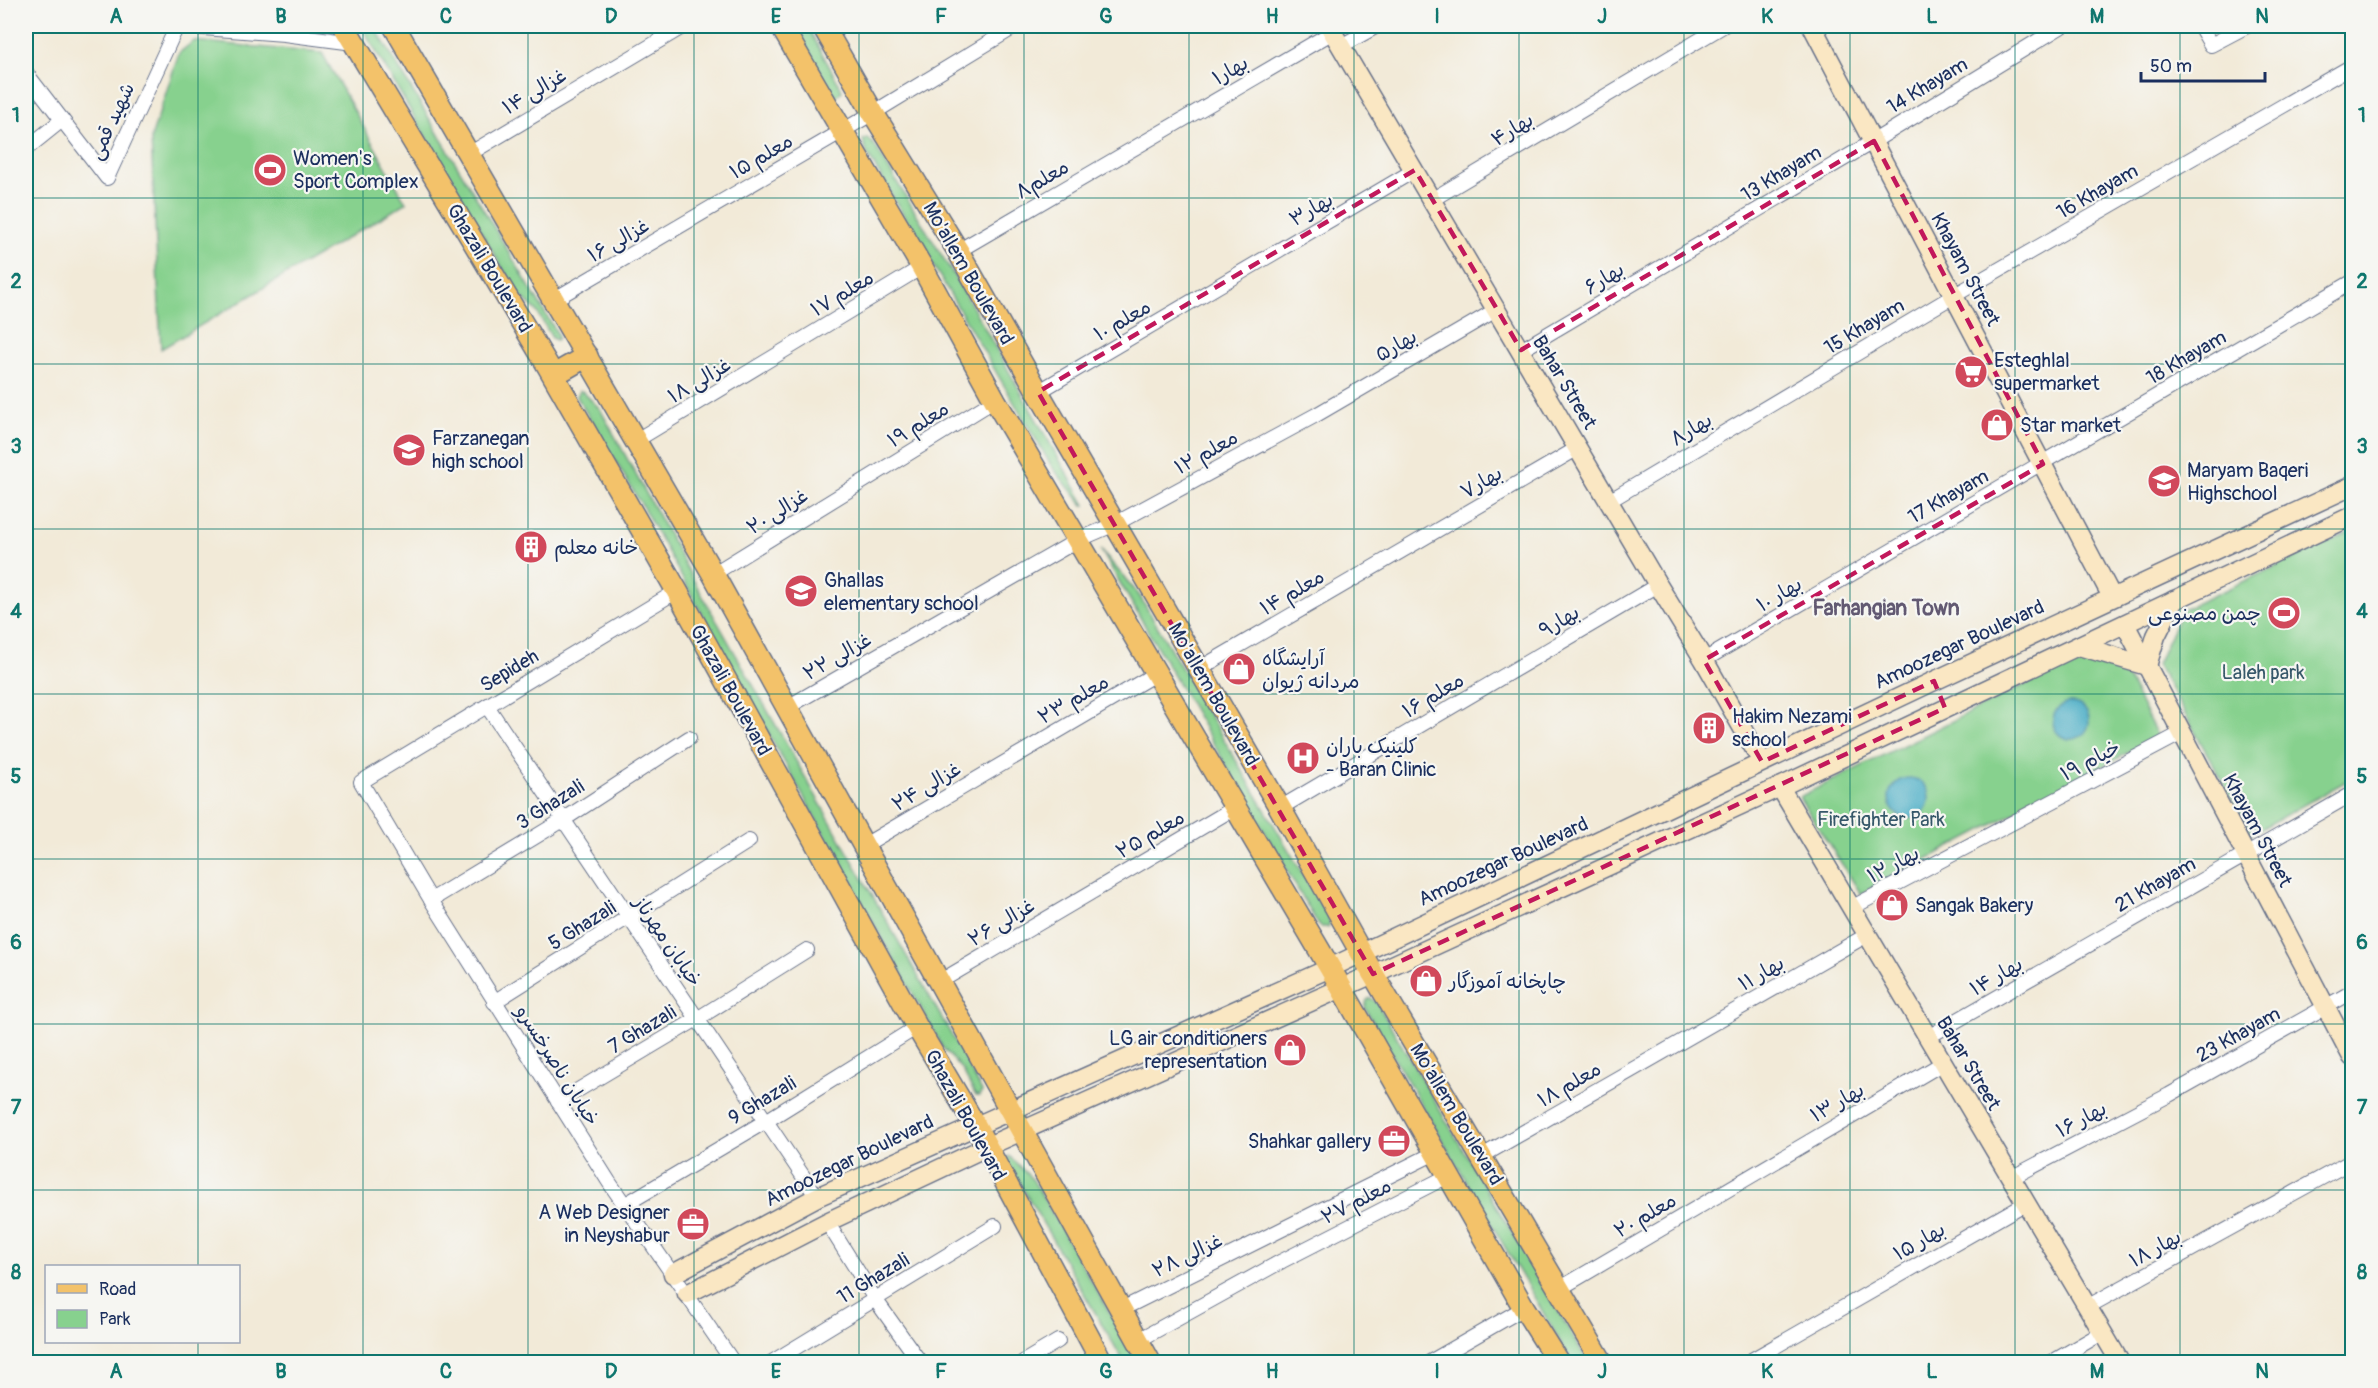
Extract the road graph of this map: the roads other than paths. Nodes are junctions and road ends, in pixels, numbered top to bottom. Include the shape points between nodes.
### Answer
1 (177, 26) edge
2 (394, 26) edge
3 (684, 26) edge
4 (781, 26) edge
5 (823, 26) edge
6 (1016, 26) edge
7 (1377, 26) edge
8 (1723, 26) edge
9 (1812, 26) edge
10 (2062, 26) edge
11 (2200, 26) edge
12 (2247, 26) edge
13 (349, 34) edge
14 (1335, 35) edge
15 (2352, 66) edge
16 (26, 73) edge
17 (873, 113) junction
18 (62, 120) junction
19 (842, 132) junction
20 (1146, 141) joint
21 (1874, 141) junction
22 (26, 149) edge
23 (469, 154) junction
24 (1415, 170) junction
25 (1433, 199) junction
26 (700, 214) joint
27 (1707, 240) joint
28 (958, 250) junction
29 (922, 267) junction
30 (1226, 281) joint
31 (2351, 283) edge
32 (1955, 295) junction
33 (555, 299) junction
34 (1496, 310) junction
35 (1521, 350) junction
36 (783, 352) joint
37 (587, 356) junction
38 (554, 375) junction
39 (1038, 392) junction
40 (1792, 392) joint
41 (995, 400) junction
42 (1316, 415) joint
43 (635, 441) junction
44 (1578, 448) junction
45 (2043, 464) junction
46 (862, 481) joint
47 (2352, 486) edge
48 (1609, 501) junction
49 (2352, 516) edge
50 (1115, 524) junction
51 (1078, 540) junction
52 (1404, 549) joint
53 (1873, 562) joint
54 (713, 574) junction
55 (1658, 585) junction
56 (677, 591) junction
57 (2112, 597) junction
58 (2174, 600) junction
59 (2125, 624) junction
60 (2079, 646) junction
61 (1704, 660) junction
62 (2147, 666) junction
63 (1199, 669) junction
64 (1155, 674) junction
65 (1934, 681) junction
66 (1480, 690) joint
67 (487, 706) junction
68 (786, 708) junction
69 (1946, 708) junction
70 (2182, 733) junction
71 (689, 738) dead end
72 (1010, 758) joint
73 (1762, 762) junction
74 (362, 782) joint
75 (1780, 787) junction
76 (2352, 794) edge
77 (1236, 807) junction
78 (1280, 808) junction
79 (563, 820) junction
80 (2016, 821) joint
81 (749, 841) dead end
82 (863, 846) junction
83 (2246, 855) junction
84 (1084, 895) joint
85 (430, 900) junction
86 (1851, 908) junction
87 (629, 918) junction
88 (1867, 935) junction
89 (2083, 948) joint
90 (807, 950) dead end
91 (1362, 953) junction
92 (1330, 968) junction
93 (1373, 974) junction
94 (939, 982) junction
95 (1341, 988) junction
96 (2352, 992) edge
97 (494, 1002) junction
98 (2326, 1006) junction
99 (697, 1019) junction
100 (917, 1027) junction
101 (1928, 1037) junction
102 (1675, 1046) joint
103 (2352, 1056) edge
104 (1943, 1063) junction
105 (2169, 1095) joint
106 (558, 1102) junction
107 (1010, 1109) junction
108 (766, 1121) junction
109 (975, 1125) junction
110 (1022, 1130) junction
111 (986, 1146) junction
112 (1435, 1153) junction
113 (1482, 1156) junction
114 (2352, 1161) edge
115 (1448, 1176) junction
116 (1751, 1176) joint
117 (2011, 1178) junction
118 (817, 1197) junction
119 (2026, 1203) junction
120 (626, 1204) junction
121 (827, 1222) junction
122 (996, 1226) dead end
123 (1271, 1235) joint
124 (673, 1274) junction
125 (1559, 1289) junction
126 (687, 1294) junction
127 (875, 1299) junction
128 (2087, 1307) junction
129 (1524, 1308) junction
130 (1120, 1310) junction
131 (2102, 1333) junction
132 (1058, 1341) dead end
133 (1137, 1341) junction
134 (733, 1362) edge
135 (772, 1362) edge
136 (920, 1362) edge
137 (1023, 1362) edge
138 (1102, 1362) edge
139 (1149, 1362) edge
140 (1430, 1362) edge
141 (1558, 1362) edge
142 (1602, 1362) edge
143 (1748, 1362) edge
144 (2052, 1362) edge
145 (2120, 1362) edge

1 - 13 street via 284,34
1 - 18 street, شهید قمی via 106,178
2 - 23 main road, Ghazali Boulevard
3 - 23 street, غزالی ۱۴
4 - 19 main road, Mo'allem Boulevard
5 - 17 main road, Mo'allem Boulevard
6 - 17 street, معلم ۱۵
7 - 14 street, بهار۱
8 - 25 street, بهار۴
9 - 21 main road, Khayam Street
10 - 21 street, 14 Khayam
11 - 12 street via 2211,45
13 - 38 main road, Ghazali Boulevard
14 - 20 street, بهار۱
14 - 24 main road, Bahar Street
15 - 32 street, 16 Khayam
16 - 18 street, شهید قمی
17 - 19 street, معلم ۱۵
17 - 28 main road, Mo'allem Boulevard
18 - 22 street
19 - 26 street, معلم ۱۵
19 - 29 main road, Mo'allem Boulevard
20 - 28 street, معلم۸
21 - 27 street, 13 Khayam
21 - 32 main road, Khayam Street
23 - 33 main road, Ghazali Boulevard
24 - 25 main road, Bahar Street
24 - 30 street, بهار۳
25 - 34 main road, Bahar Street
26 - 33 street, غزالی ۱۶
27 - 35 street, بهار۶
28 - 39 main road, Mo'allem Boulevard
29 - 36 street, معلم ۱۷
29 - 41 main road, Mo'allem Boulevard
30 - 39 street, معلم ۱۰
31 - 45 street, 18 Khayam
32 - 40 street, 15 Khayam
32 - 45 main road, Khayam Street
33 - 37 main road, Ghazali Boulevard
34 - 35 main road, Bahar Street
34 - 42 street, بهار۵
35 - 44 main road, Bahar Street
36 - 43 street, غزالی ۱۸
37 - 38 main road
37 - 43 main road, Ghazali Boulevard
38 - 56 main road, Ghazali Boulevard
39 - 50 main road, Mo'allem Boulevard
40 - 48 street, بهار۸
41 - 46 street, معلم ۱۹
41 - 51 main road, Mo'allem Boulevard
42 - 50 street, معلم ۱۲
43 - 54 main road, Ghazali Boulevard
44 - 48 main road, Bahar Street
44 - 52 street, بهار۷
45 - 53 street, 17 Khayam
45 - 57 main road, Khayam Street
46 - 54 street, غزالی ۲۰
47 - 57 main road, Amoozegar Boulevard
48 - 55 main road, Bahar Street
49 - 58 main road
50 - 51 street, معلم ۱۲
50 - 63 main road, Mo'allem Boulevard
51 - 64 main road, Mo'allem Boulevard
51 - 68 street, غزالی ۲۲
52 - 63 street, معلم ۱۴
53 - 61 street, بهار ۱۰
54 - 68 main road, Ghazali Boulevard
55 - 61 main road, Bahar Street
55 - 66 street, بهار۹
56 - 67 street, Sepideh
56 - 100 main road, Ghazali Boulevard
57 - 65 main road, Amoozegar Boulevard
58 - 59 main road
58 - 62 main road via 2156,636
59 - 60 main road
59 - 62 main road, Khayam Street
60 - 62 main road
60 - 69 main road
61 - 73 main road, Bahar Street
62 - 70 main road, Khayam Street
63 - 78 main road, Mo'allem Boulevard
64 - 72 street, معلم ۲۳
64 - 77 main road, Mo'allem Boulevard
65 - 69 main road
65 - 73 main road, Amoozegar Boulevard
66 - 78 street, معلم ۱۶
67 - 74 street, Sepideh
67 - 79 street, خیابان مهرناز
68 - 82 main road, Ghazali Boulevard
69 - 75 main road
70 - 80 street, خیام ۱۹
70 - 83 main road, Khayam Street
71 - 79 street, 3 Ghazali
72 - 82 street, غزالی ۲۴
73 - 91 main road, Amoozegar Boulevard
74 - 85 street, خیابان ناصرخسرو
75 - 86 main road, Bahar Street
75 - 93 main road
76 - 83 street, 21 Khayam
77 - 84 street, معلم ۲۵
77 - 92 main road, Mo'allem Boulevard
78 - 91 main road, Mo'allem Boulevard
79 - 85 street, 3 Ghazali
79 - 87 street, خیابان مهرناز
80 - 86 street, بهار ۱۲
81 - 87 street, 5 Ghazali
82 - 94 main road, Ghazali Boulevard
83 - 89 street, 21 Khayam
83 - 98 main road, Khayam Street
84 - 94 street, غزالی ۲۶
85 - 97 street, خیابان ناصرخسرو
86 - 88 main road, Bahar Street
87 - 97 street, 5 Ghazali
87 - 99 street, خیابان مهرناز
88 - 101 main road, Bahar Street
88 - 102 street, بهار ۱۱
89 - 101 street, بهار ۱۴
90 - 99 street, 7 Ghazali
91 - 92 main road, Amoozegar Boulevard
91 - 93 main road, Mo'allem Boulevard
92 - 95 main road, Mo'allem Boulevard
92 - 107 main road, Amoozegar Boulevard
93 - 95 main road
93 - 113 main road, Mo'allem Boulevard
94 - 107 main road, Ghazali Boulevard
95 - 110 main road
95 - 112 main road, Mo'allem Boulevard
96 - 98 street, 23 Khayam
97 - 106 street, خیابان ناصرخسرو
98 - 103 main road, Khayam Street
98 - 105 street, 23 Khayam
99 - 106 street, 7 Ghazali
99 - 108 street, خیابان مهرناز
100 - 108 street, 9 Ghazali
100 - 109 main road, Ghazali Boulevard
101 - 104 main road, Bahar Street
102 - 113 street, معلم ۱۸
104 - 116 street, بهار ۱۳
104 - 117 main road, Bahar Street
105 - 117 street, بهار ۱۶
106 - 120 street, خیابان ناصرخسرو
107 - 109 main road, Amoozegar Boulevard
107 - 110 main road, Ghazali Boulevard
108 - 118 street, خیابان مهرناز
108 - 120 street, 9 Ghazali
109 - 111 main road, Ghazali Boulevard
109 - 118 main road, Amoozegar Boulevard
110 - 111 main road
110 - 130 main road, Ghazali Boulevard
111 - 121 main road
111 - 138 main road, Ghazali Boulevard
112 - 115 main road, Mo'allem Boulevard
112 - 123 street, معلم ۲۷
113 - 125 main road, Mo'allem Boulevard
114 - 128 street, بهار ۱۸
115 - 129 main road, Mo'allem Boulevard
115 - 133 street, معلم ۲۷
116 - 125 street, معلم ۲۰
117 - 119 main road, Bahar Street
118 - 124 main road, Amoozegar Boulevard
119 - 128 main road, Bahar Street
119 - 143 street, بهار ۱۵
120 - 124 street, خیابان ناصرخسرو
121 - 126 main road
121 - 127 street
122 - 127 street, 11 Ghazali
123 - 130 street, غزالی ۲۸
124 - 126 street, خیابان ناصرخسرو
125 - 142 main road, Mo'allem Boulevard
126 - 134 street, خیابان ناصرخسرو
127 - 135 street, 11 Ghazali
127 - 136 street
128 - 131 main road, Bahar Street
129 - 140 street
129 - 141 main road, Mo'allem Boulevard
130 - 133 main road, Ghazali Boulevard
131 - 144 street
131 - 145 main road, Bahar Street
132 - 137 street
133 - 139 main road, Ghazali Boulevard

